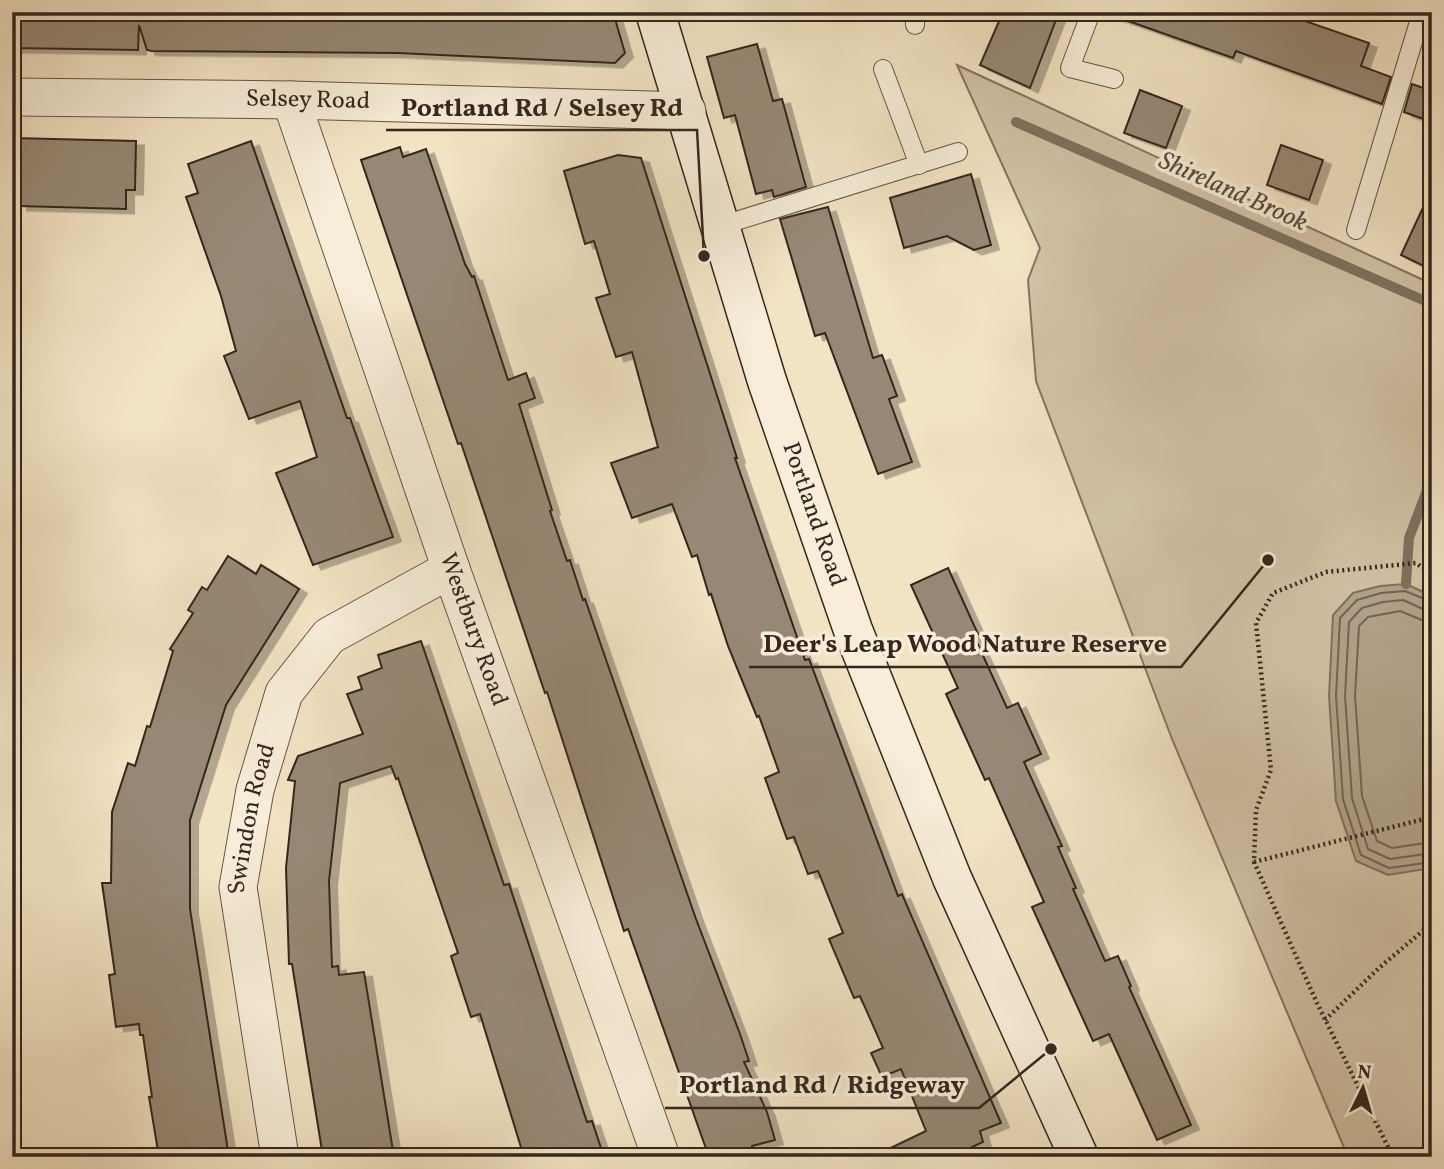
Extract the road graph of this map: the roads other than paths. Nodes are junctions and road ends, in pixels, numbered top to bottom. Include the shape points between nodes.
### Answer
1 (655, 12) edge
2 (1091, 12) edge
3 (1422, 12) edge
4 (883, 69) dead end
5 (1114, 79) dead end
6 (12, 97) edge
7 (291, 100) junction
8 (687, 111) junction
9 (958, 152) dead end
10 (919, 164) junction
11 (720, 226) junction
12 (1356, 230) dead end
13 (451, 569) junction
14 (1071, 1152) edge
15 (280, 1157) edge
16 (661, 1157) edge

1 - 8 main road, Portland Road
2 - 5 lane via 1070,68
3 - 12 lane
4 - 10 lane
6 - 7 street, Selsey Road
7 - 8 street, Selsey Road
7 - 13 street, Westbury Road
8 - 11 main road, Portland Road
9 - 10 lane
10 - 11 lane
11 - 14 main road, Portland Road via 767,381 853,630 952,878
13 - 15 street, Swindon Road via 329,636 284,693 262,766 238,887
13 - 16 street, Westbury Road

